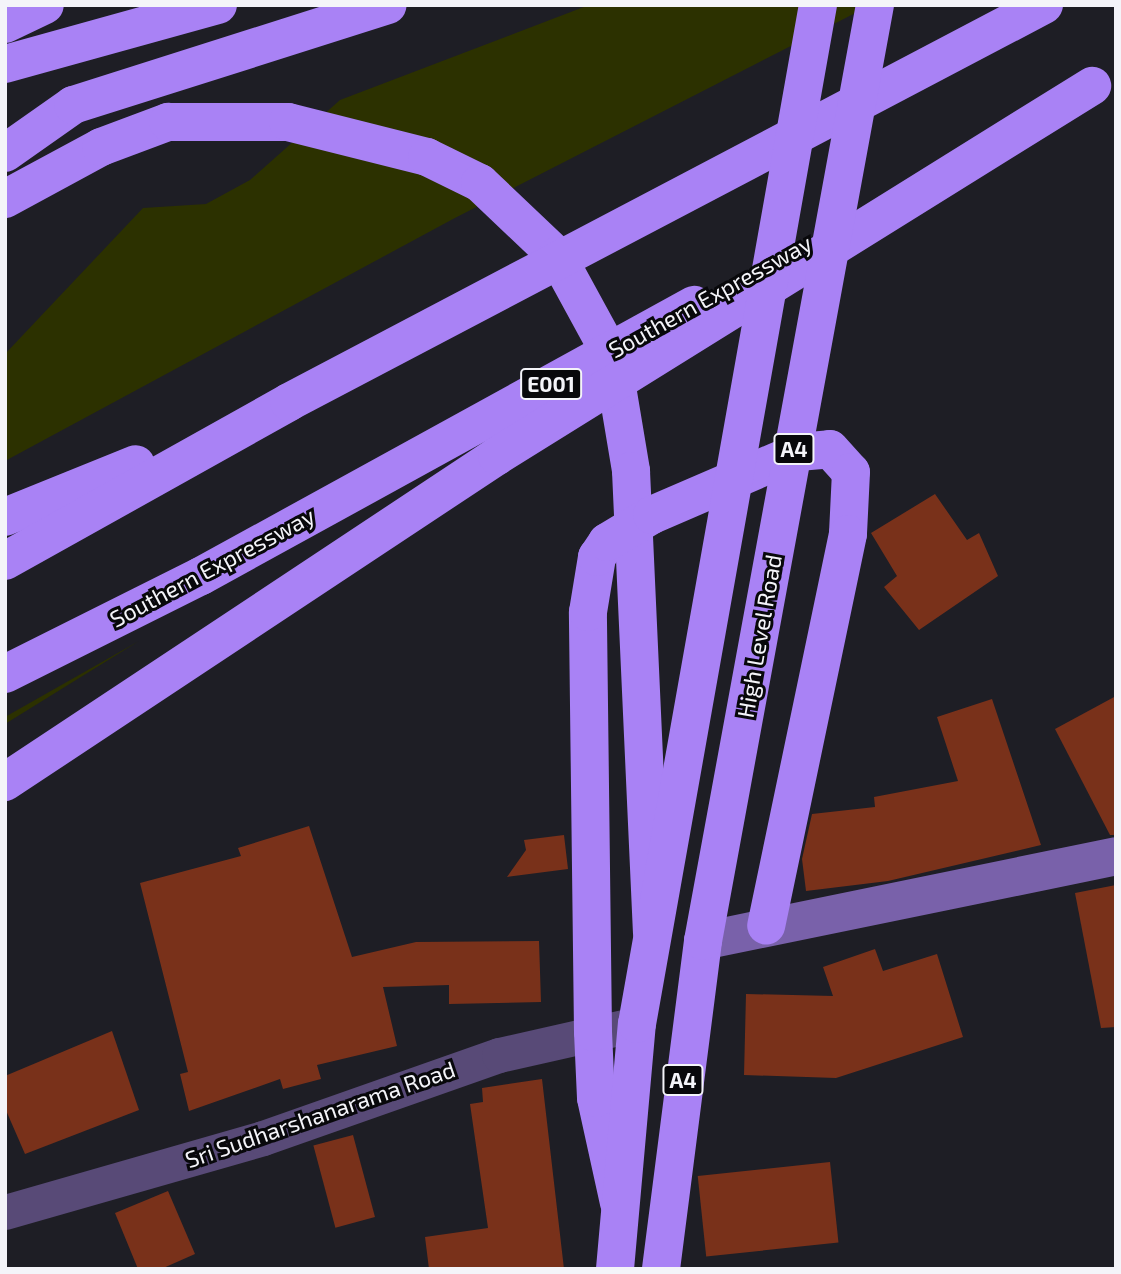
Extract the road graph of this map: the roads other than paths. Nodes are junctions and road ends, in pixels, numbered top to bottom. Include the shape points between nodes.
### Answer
1 (45, 5) edge
2 (218, 5) edge
3 (388, 5) edge
4 (818, 5) edge
5 (876, 5) edge
6 (1044, 5) edge
7 (5, 24) edge
8 (5, 64) edge
9 (1104, 80) edge
10 (5, 153) edge
11 (5, 200) edge
12 (289, 402) junction
13 (5, 517) edge
14 (5, 561) edge
15 (5, 674) edge
16 (5, 782) edge
17 (1116, 856) edge
18 (766, 926) junction
19 (652, 933) junction
20 (703, 941) junction
21 (637, 1024) junction
22 (593, 1032) junction
23 (619, 1203) junction
24 (5, 1212) edge
25 (615, 1269) edge
26 (661, 1269) edge

1 - 7 highway
2 - 8 highway
3 - 10 highway via 73,105
4 - 19 highway, A4
5 - 20 highway, High Level Road / A4
6 - 12 highway
9 - 15 highway, Southern Expressway / E001 via 201,576
9 - 16 highway via 497,456
11 - 19 highway via 101,147 168,122 288,122 427,157 480,183 557,256 612,356 631,471
12 - 13 highway
12 - 14 highway
17 - 18 street
18 - 20 street
18 - 22 highway via 848,534 850,472 830,449 798,452 652,515 607,542 597,557 588,612
19 - 21 highway, A4
20 - 26 highway, High Level Road / A4
21 - 22 street, Sri Sudharshanarama Road
21 - 23 highway, A4
22 - 23 highway via 596,1098
22 - 24 street, Sri Sudharshanarama Road via 499,1055 263,1138
23 - 25 highway, A4

